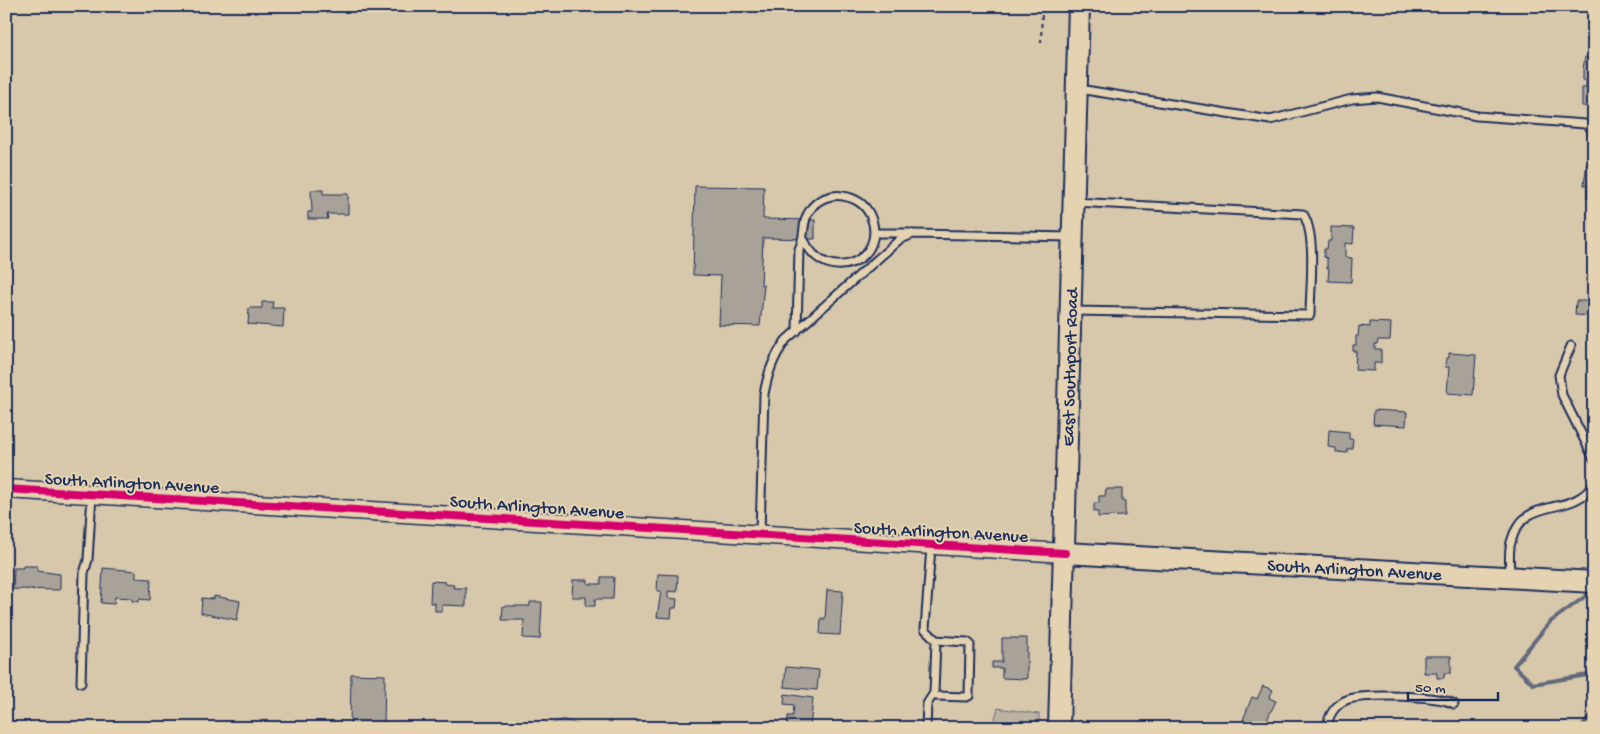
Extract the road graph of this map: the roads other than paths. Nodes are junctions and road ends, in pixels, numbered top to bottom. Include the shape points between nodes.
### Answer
1 (1078, 6) edge
2 (1076, 88) junction
3 (1594, 138) edge
4 (1074, 202) junction
5 (874, 233) junction
6 (913, 234) junction
7 (1073, 237) junction
8 (804, 240) junction
9 (1071, 310) junction
10 (797, 331) junction
11 (1571, 346) dead end
12 (1594, 459) edge
13 (1594, 484) edge
14 (6, 489) edge
15 (92, 494) junction
16 (760, 534) junction
17 (931, 547) junction
18 (1065, 553) junction
19 (1510, 577) junction
20 (1594, 582) edge
21 (936, 640) junction
22 (81, 683) dead end
23 (934, 693) junction
24 (1454, 704) dead end
25 (926, 728) edge
26 (1060, 728) edge
27 (1327, 728) edge

1 - 2 main road, East Southport Road
2 - 3 lane via 1270,120 1352,99 1377,97 1477,116 1585,124 1591,128
2 - 4 main road, East Southport Road
4 - 7 main road, East Southport Road
4 - 9 lane via 1303,214 1308,221 1310,240 1310,315
5 - 6 lane
5 - 8 lane via 866,253 842,266 826,264 816,258
5 - 8 lane via 868,210 850,197 838,195 818,202 810,210 805,220
6 - 7 lane
6 - 10 lane via 899,240
7 - 9 main road, East Southport Road
8 - 10 lane via 799,249
9 - 18 main road, East Southport Road
10 - 16 lane via 775,355 768,372 764,394
11 - 12 lane via 1559,375 1562,395
13 - 19 lane via 1587,494 1566,504 1538,510 1520,520 1510,543
14 - 15 street, South Arlington Avenue
15 - 16 street, South Arlington Avenue
15 - 22 lane via 88,560 84,573
16 - 17 street, South Arlington Avenue
17 - 18 street, South Arlington Avenue
17 - 21 lane via 925,628
18 - 19 main road, South Arlington Avenue
18 - 26 main road, East Southport Road
19 - 20 main road, South Arlington Avenue
21 - 23 lane
21 - 23 lane via 970,644 968,696 936,696
23 - 25 lane via 927,704
24 - 27 lane via 1428,697 1349,699 1332,710

